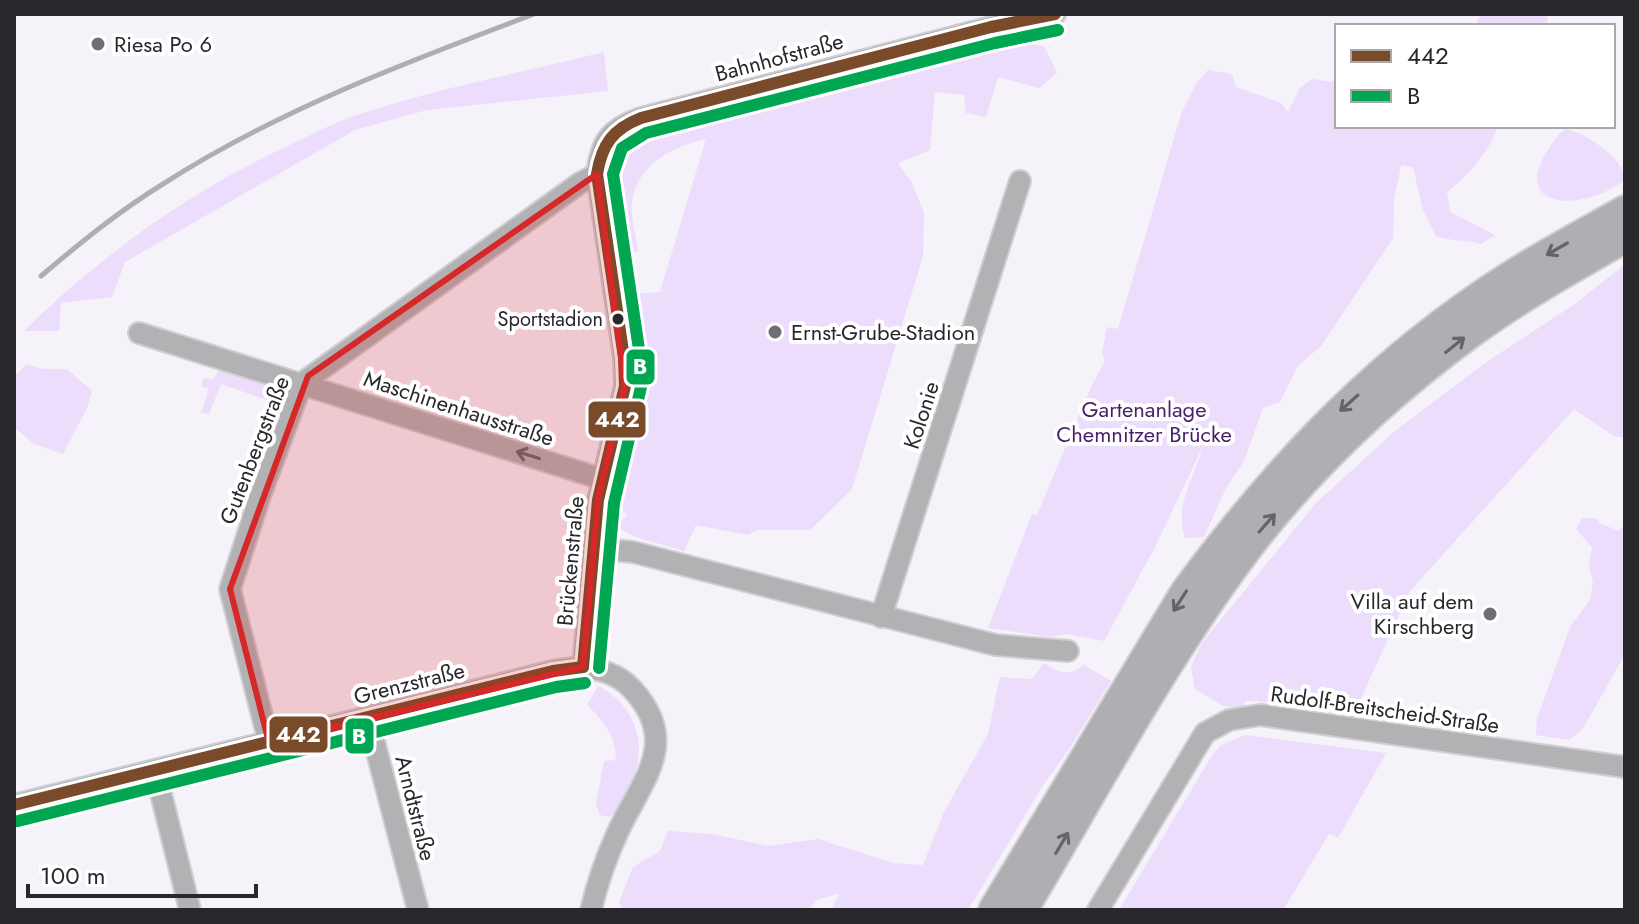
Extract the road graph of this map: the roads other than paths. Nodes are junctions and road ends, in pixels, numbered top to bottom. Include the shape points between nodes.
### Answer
1 (1055, 14) edge
2 (612, 132) joint
3 (597, 174) junction
4 (1020, 181) dead end
5 (1625, 211) edge
6 (1625, 237) edge
7 (139, 333) dead end
8 (302, 383) junction
9 (602, 479) junction
10 (593, 548) junction
11 (881, 617) junction
12 (1068, 651) dead end
13 (583, 667) junction
14 (368, 718) junction
15 (269, 743) junction
16 (1625, 767) edge
17 (155, 770) junction
18 (14, 805) edge
19 (190, 910) edge
20 (418, 910) edge
21 (591, 910) edge
22 (994, 910) edge
23 (1022, 910) edge
24 (1098, 910) edge

1 - 2 street, Bahnhofstraße via 641,118
2 - 3 street, Brückenstraße via 599,152
3 - 8 street, Gutenbergstraße
3 - 9 street, Brückenstraße via 625,386
4 - 11 street, Kolonie
5 -> 22 highway via 1471,304 1374,380 1301,449 1186,592
23 -> 6 highway via 1206,607 1296,490 1374,411 1470,333
7 - 8 street, Maschinenhausstraße
9 -> 8 street, Maschinenhausstraße
8 - 15 street, Gutenbergstraße via 230,589
9 - 10 street, Brückenstraße
10 - 11 street via 633,552
10 - 13 street, Brückenstraße
11 - 12 street via 996,645
13 - 14 street, Grenzstraße
13 - 21 street via 628,685 647,707 657,741 652,766 617,834
14 - 15 street, Grenzstraße
14 - 20 street, Arndtstraße
15 - 17 street, Grenzstraße
16 - 24 street, Rudolf-Breitscheid-Straße via 1260,715 1229,720 1205,733
17 - 18 street, Grenzstraße
17 - 19 street

